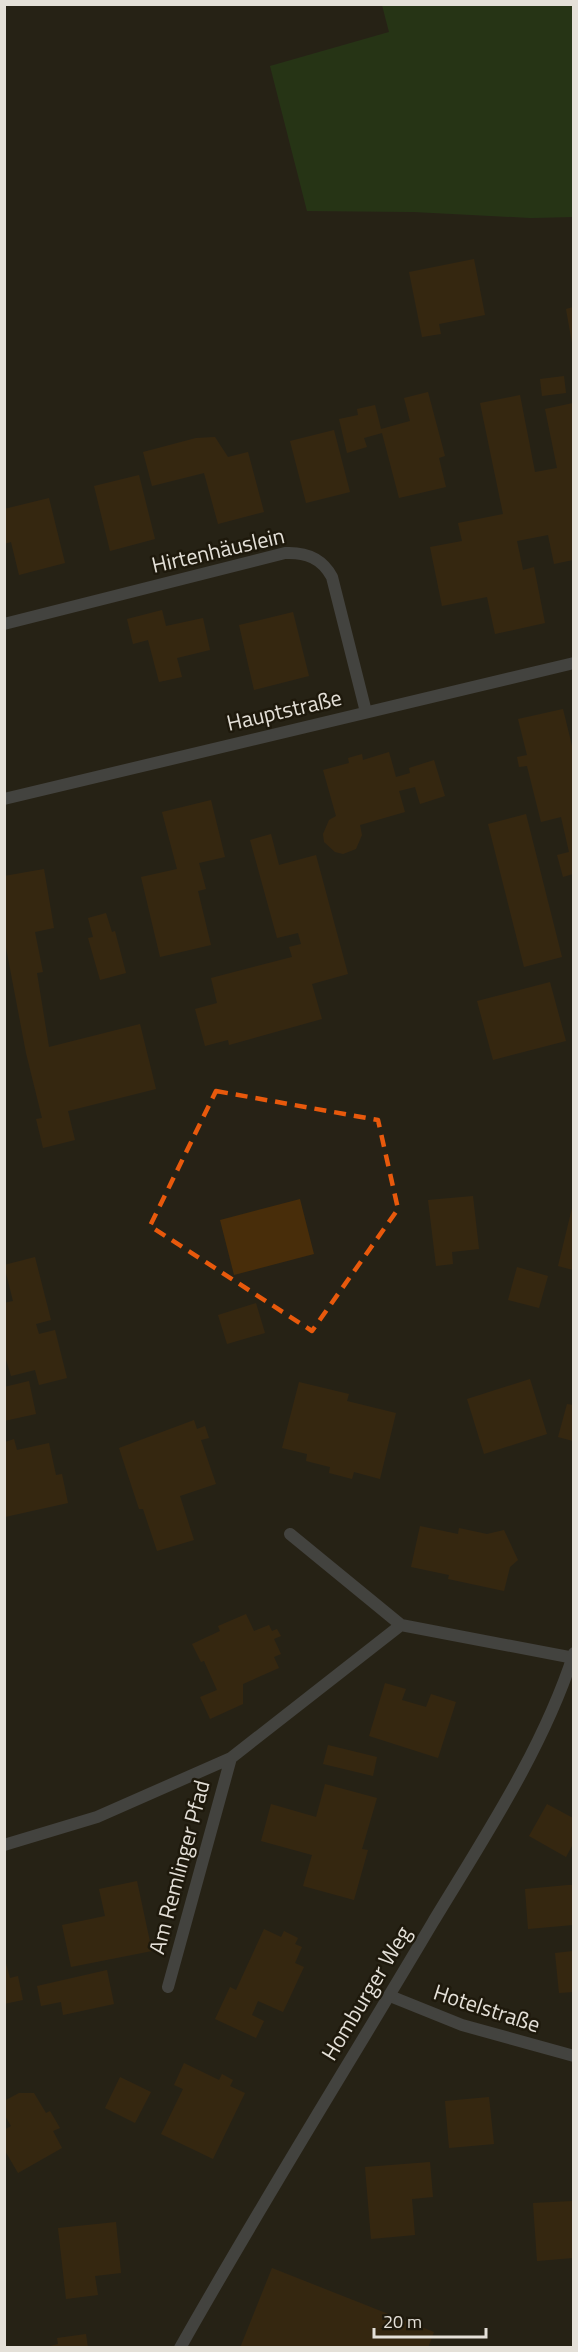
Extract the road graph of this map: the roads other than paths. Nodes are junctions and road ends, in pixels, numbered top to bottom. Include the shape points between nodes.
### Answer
1 (4, 624) edge
2 (573, 663) edge
3 (366, 712) junction
4 (4, 799) edge
5 (290, 1534) dead end
6 (401, 1625) junction
7 (573, 1656) edge
8 (231, 1758) junction
9 (4, 1845) edge
10 (168, 1987) dead end
11 (390, 1996) junction
12 (573, 2056) edge
13 (180, 2348) edge

1 - 3 street, Hirtenhäuslein via 298,552 319,561 332,577
2 - 3 street, Hauptstraße
3 - 4 street, Hauptstraße
5 - 6 street
6 - 7 street
6 - 8 street, Am Remlinger Pfad
7 - 11 street, Homburger Weg via 530,1756
8 - 9 street, Am Remlinger Pfad via 97,1817
8 - 10 street, Am Remlinger Pfad
11 - 12 street, Hotelstraße via 462,2025
11 - 13 street, Homburger Weg

